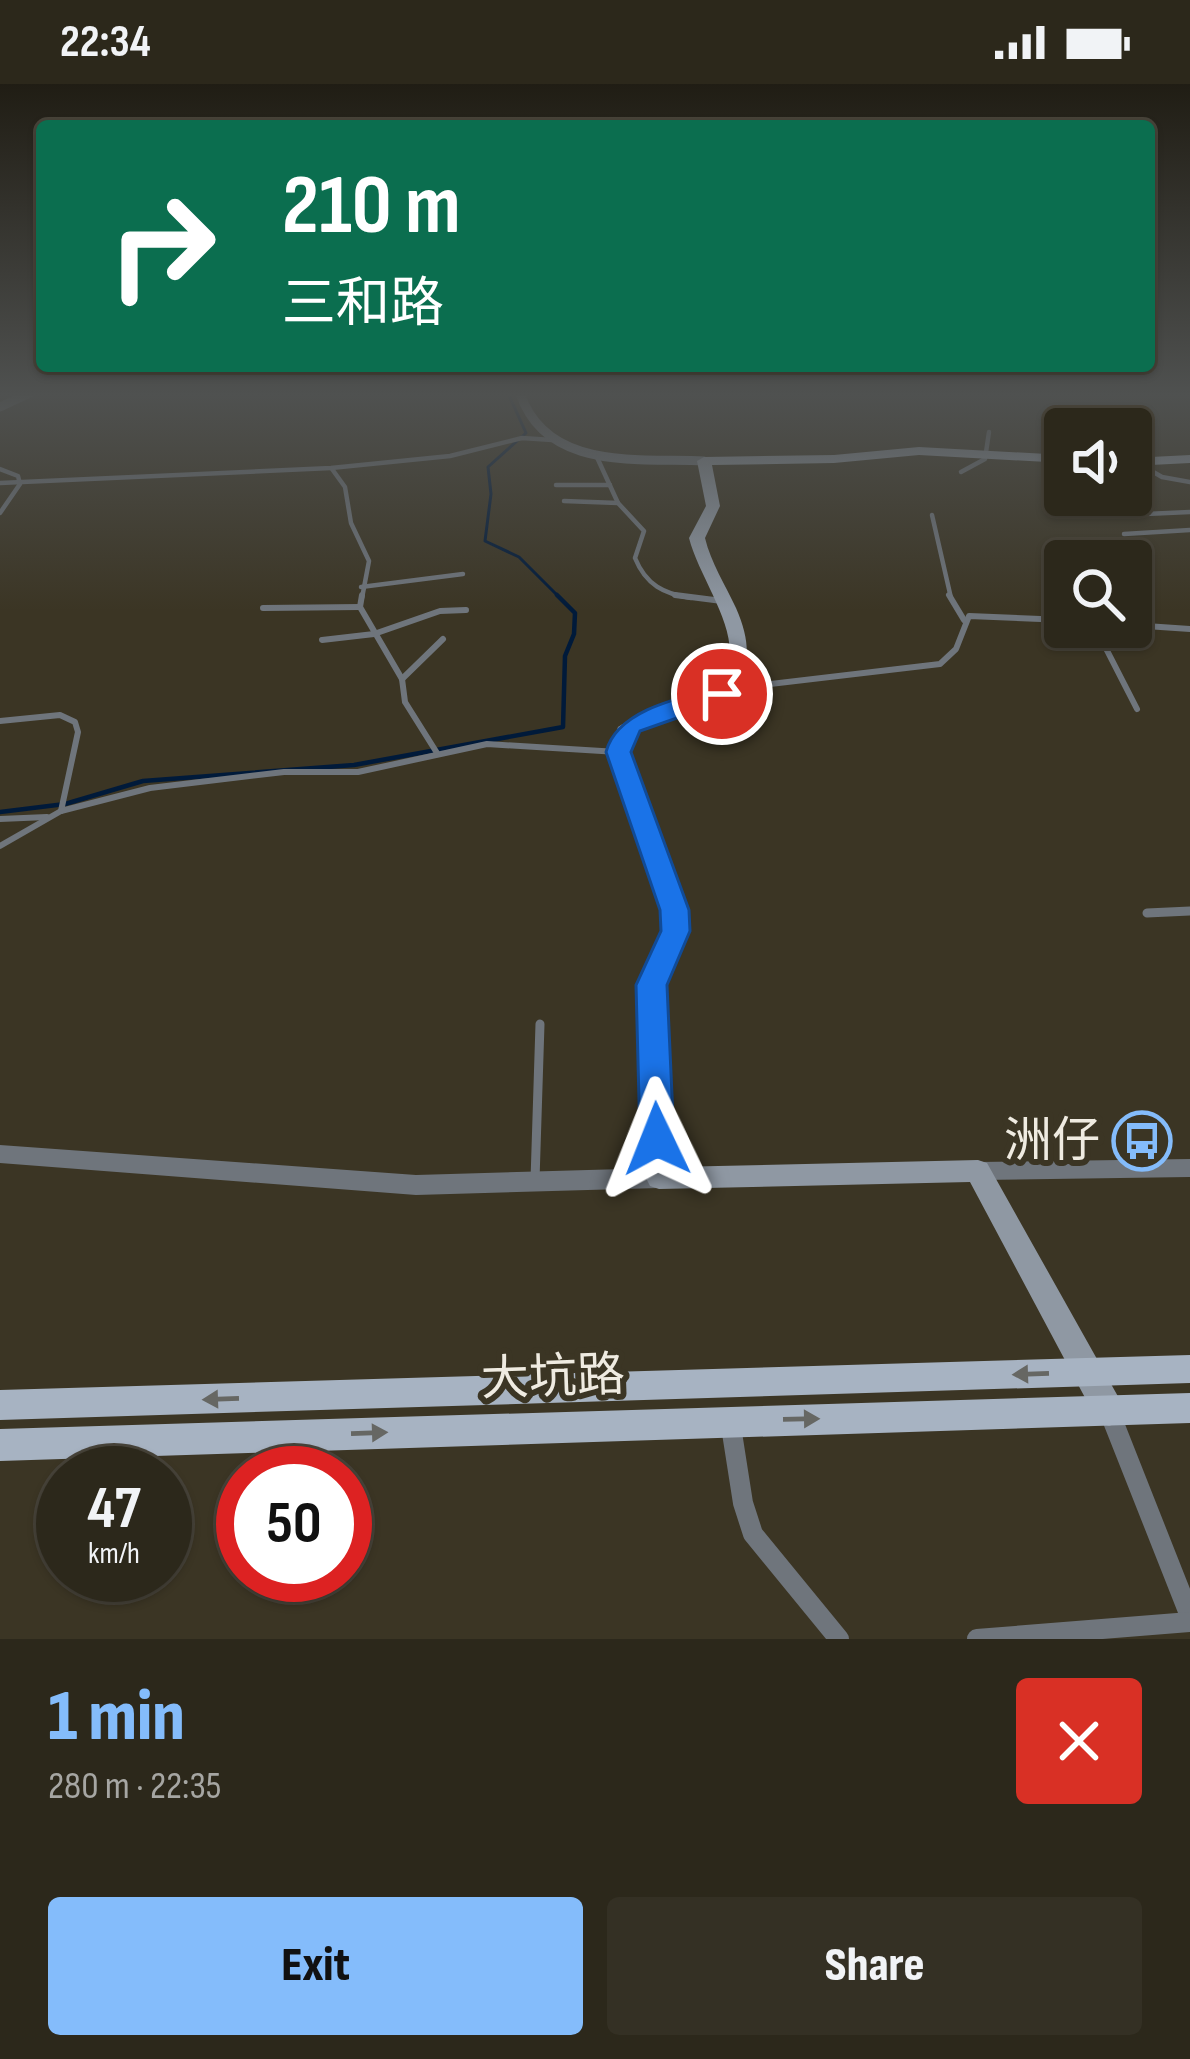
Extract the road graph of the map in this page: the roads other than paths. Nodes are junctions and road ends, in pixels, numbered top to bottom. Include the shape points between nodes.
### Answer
1 (356, 466) edge
2 (601, 466) edge
3 (705, 466) edge
4 (979, 466) edge
5 (332, 468) junction
6 (0, 470) edge
7 (961, 472) dead end
8 (1152, 472) edge
9 (1190, 482) edge
10 (20, 484) junction
11 (556, 485) dead end
12 (610, 485) junction
13 (0, 486) edge
14 (564, 501) dead end
15 (618, 502) junction
16 (1152, 512) edge
17 (1190, 512) edge
18 (0, 513) edge
19 (932, 514) dead end
20 (1190, 530) edge
21 (1124, 534) dead end
22 (463, 574) dead end
23 (361, 587) junction
24 (723, 602) junction
25 (360, 607) junction
26 (263, 608) dead end
27 (466, 610) dead end
28 (1044, 619) edge
29 (964, 620) junction
30 (1152, 626) edge
31 (1190, 628) edge
32 (374, 634) junction
33 (442, 639) dead end
34 (322, 640) dead end
35 (1106, 648) edge
36 (402, 679) junction
37 (729, 689) junction
38 (1136, 709) dead end
39 (0, 721) edge
40 (619, 752) junction
41 (437, 754) junction
42 (61, 812) junction
43 (49, 817) junction
44 (0, 818) edge
45 (0, 846) edge
46 (1190, 911) edge
47 (1147, 914) dead end
48 (540, 1024) dead end
49 (0, 1154) edge
50 (1190, 1168) edge
51 (978, 1171) junction
52 (658, 1178) junction
53 (535, 1181) junction
54 (1190, 1369) edge
55 (1087, 1373) junction
56 (0, 1405) edge
57 (1190, 1408) edge
58 (1109, 1411) junction
59 (730, 1420) junction
60 (0, 1445) edge
61 (1190, 1619) edge
62 (839, 1639) edge
63 (977, 1639) edge

1 - 5 lane
2 - 12 lane
3 - 24 main road via 713,506 697,538
4 - 7 lane
5 - 10 lane
5 - 23 lane via 369,561
6 - 10 lane
8 - 9 lane
10 - 13 lane
10 - 18 lane
11 - 12 lane
12 - 15 lane
14 - 15 lane
15 - 24 lane via 644,531 635,558 648,582 676,596
16 - 17 lane
19 - 29 lane via 947,591
20 - 21 lane
22 - 23 lane
23 - 25 lane
24 - 37 main road via 737,642
25 - 26 lane
25 - 32 lane
27 - 32 lane via 434,612
28 - 29 lane
29 - 37 lane via 956,650 940,664
30 - 31 lane
32 - 34 lane
32 - 36 lane
33 - 36 lane
35 - 38 lane
36 - 41 lane via 405,702
37 - 40 main road via 632,726
39 - 42 lane via 60,715 75,722
40 - 41 lane via 487,744
40 - 52 main road via 676,931 652,985
41 - 42 lane via 358,772 150,788
42 - 43 lane
43 - 44 lane
43 - 45 lane
46 - 47 lane
48 - 53 lane
49 - 53 street via 416,1185
50 - 51 street
51 - 52 main road
51 - 55 main road
52 - 53 street
54 - 55 main road, 大坑路
55 -> 56 main road, 大坑路
55 - 58 main road
57 - 58 main road, 大坑路
59 -> 58 main road, 大坑路
58 - 61 street
60 -> 59 main road, 大坑路
59 - 62 street via 760,1545 820,1607
61 - 63 street

